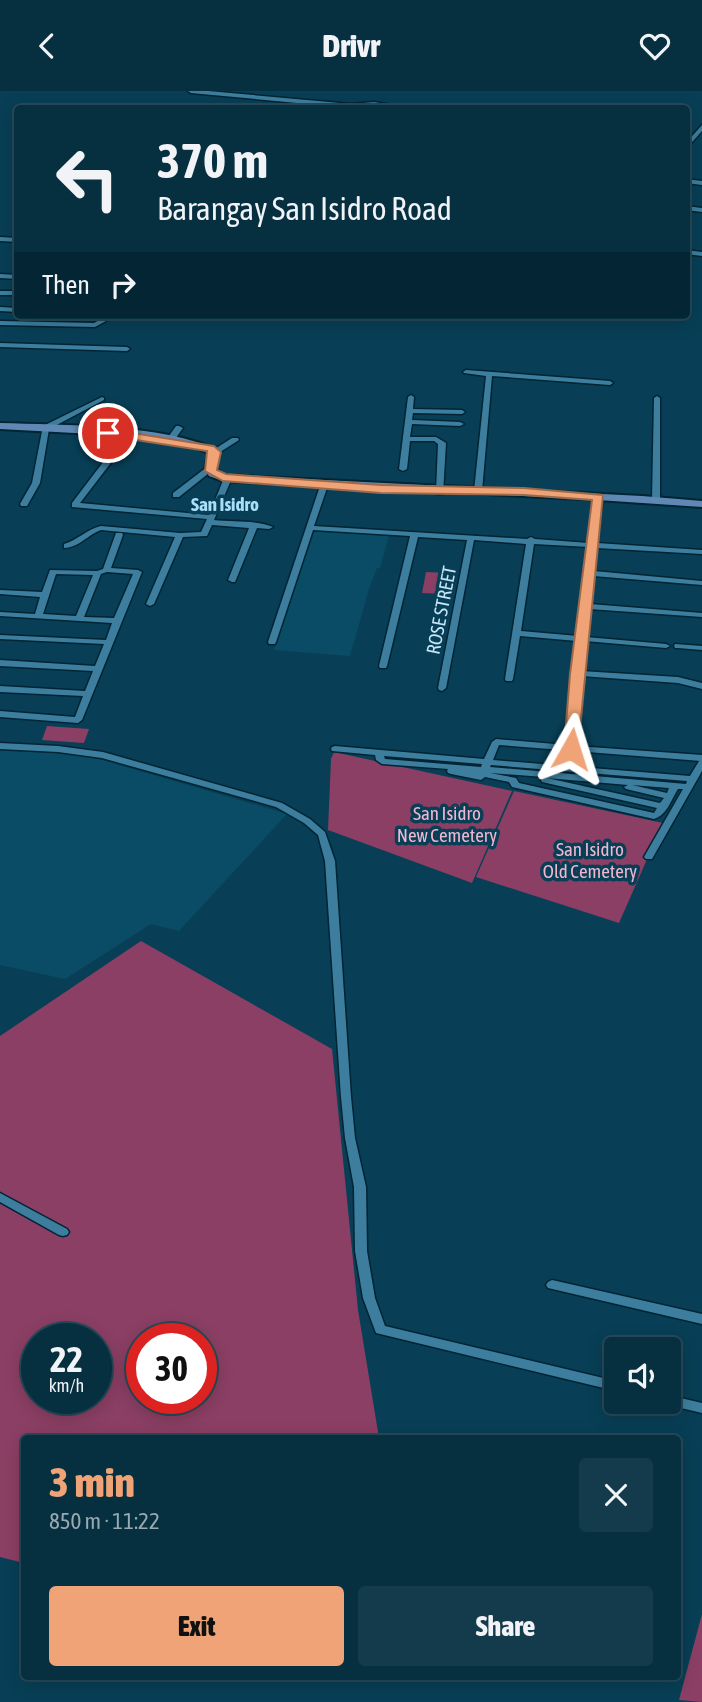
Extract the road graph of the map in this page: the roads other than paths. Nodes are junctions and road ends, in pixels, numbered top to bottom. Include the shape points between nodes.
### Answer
1 (191, 91) edge
2 (340, 105) edge
3 (362, 105) edge
4 (382, 105) edge
5 (702, 127) edge
6 (690, 142) edge
7 (104, 319) edge
8 (0, 323) edge
9 (0, 345) edge
10 (127, 349) dead end
11 (466, 372) dead end
12 (489, 375) junction
13 (610, 383) dead end
14 (411, 397) dead end
15 (657, 398) dead end
16 (102, 399) dead end
17 (410, 411) junction
18 (462, 412) dead end
19 (409, 422) junction
20 (460, 424) dead end
21 (0, 426) edge
22 (46, 428) junction
23 (179, 428) dead end
24 (130, 434) junction
25 (407, 439) junction
26 (170, 440) junction
27 (236, 440) dead end
28 (215, 452) junction
29 (210, 469) junction
30 (403, 469) dead end
31 (228, 478) junction
32 (324, 485) junction
33 (478, 491) junction
34 (440, 492) junction
35 (176, 495) dead end
36 (599, 497) junction
37 (656, 501) junction
38 (24, 504) dead end
39 (702, 504) edge
40 (209, 519) junction
41 (254, 526) junction
42 (269, 527) dead end
43 (311, 528) junction
44 (119, 535) dead end
45 (180, 535) junction
46 (414, 536) junction
47 (471, 538) junction
48 (531, 539) junction
49 (594, 544) junction
50 (67, 546) dead end
51 (702, 552) edge
52 (102, 572) junction
53 (590, 573) junction
54 (232, 580) dead end
55 (702, 583) edge
56 (0, 592) edge
57 (45, 595) junction
58 (150, 604) dead end
59 (586, 606) junction
60 (0, 614) edge
61 (702, 615) edge
62 (38, 616) junction
63 (79, 618) junction
64 (117, 621) junction
65 (517, 633) junction
66 (0, 637) edge
67 (582, 639) junction
68 (106, 642) junction
69 (272, 642) dead end
70 (666, 646) dead end
71 (678, 646) dead end
72 (702, 648) edge
73 (0, 663) edge
74 (383, 666) dead end
75 (99, 669) junction
76 (577, 674) junction
77 (509, 679) dead end
78 (702, 685) edge
79 (442, 688) dead end
80 (0, 689) edge
81 (88, 694) junction
82 (0, 715) edge
83 (0, 746) edge
84 (335, 749) dead end
85 (571, 749) junction
86 (702, 760) edge
87 (485, 768) junction
88 (549, 775) junction
89 (600, 777) junction
90 (585, 778) junction
91 (653, 780) junction
92 (690, 783) junction
93 (675, 786) junction
94 (579, 787) junction
95 (547, 792) junction
96 (669, 796) junction
97 (573, 798) junction
98 (664, 807) junction
99 (649, 857) dead end
100 (0, 1197) edge
101 (63, 1231) dead end
102 (552, 1285) dead end
103 (702, 1319) edge
104 (604, 1383) edge
105 (681, 1403) edge
106 (702, 1408) edge

1 - 2 street
3 - 4 street
5 - 6 street
7 - 8 street via 95,325
9 - 10 street
11 - 12 street
12 - 13 street
12 - 33 street
14 - 17 street
15 - 37 street
16 - 22 street
17 - 18 street
17 - 19 street
19 - 20 street
19 - 25 street
21 - 22 street
22 - 24 street
22 - 38 street via 36,483
23 - 26 street
24 - 26 street
24 - 40 street via 75,505
25 - 30 street
25 - 34 street via 442,443
26 - 28 street
27 - 28 street
28 - 29 street
29 - 31 street
29 - 35 street
31 - 32 street
31 - 40 street
32 - 34 street
32 - 43 street
33 - 34 street
33 - 36 street
36 - 37 street
36 - 49 street
37 - 39 street
40 - 41 street
40 - 45 street via 204,534
41 - 42 street
41 - 54 street
43 - 46 street
43 - 69 street
44 - 52 street
45 - 50 street via 101,528
45 - 58 street
46 - 47 street
46 - 74 street
47 - 48 street
47 - 79 street, ROSE STREET
48 - 49 street
48 - 65 street
49 - 51 street
49 - 53 street
52 - 57 street via 53,572
52 - 63 street
52 - 64 street via 138,572
53 - 55 street
53 - 59 street
56 - 57 street
57 - 62 street
59 - 61 street
59 - 67 street
60 - 62 street
62 - 63 street
63 - 64 street
64 - 68 street
65 - 67 street
65 - 77 street
66 - 68 street
67 - 70 street
67 - 76 street
68 - 75 street
71 - 72 street
73 - 75 street
75 - 81 street
76 - 78 street
76 - 85 street
80 - 81 street
81 - 82 street via 78,720
83 - 104 street via 103,755 279,805 322,834 330,861 346,1097 360,1188 361,1251 380,1330
84 - 87 street via 380,753 382,761 428,760
85 - 86 street
85 - 87 street via 496,742
86 - 92 street
87 - 88 street
87 - 88 street
87 - 95 street
88 - 89 street
88 - 90 street
88 - 94 street
88 - 95 street
89 - 90 street
89 - 91 street
89 - 96 street
90 - 94 street
91 - 92 street
91 - 93 street
92 - 93 street
92 - 99 street
93 - 96 street
94 - 97 street
94 - 98 street
95 - 97 street
96 - 98 street
97 - 98 street via 654,816
100 - 101 street
102 - 103 street
105 - 106 street

